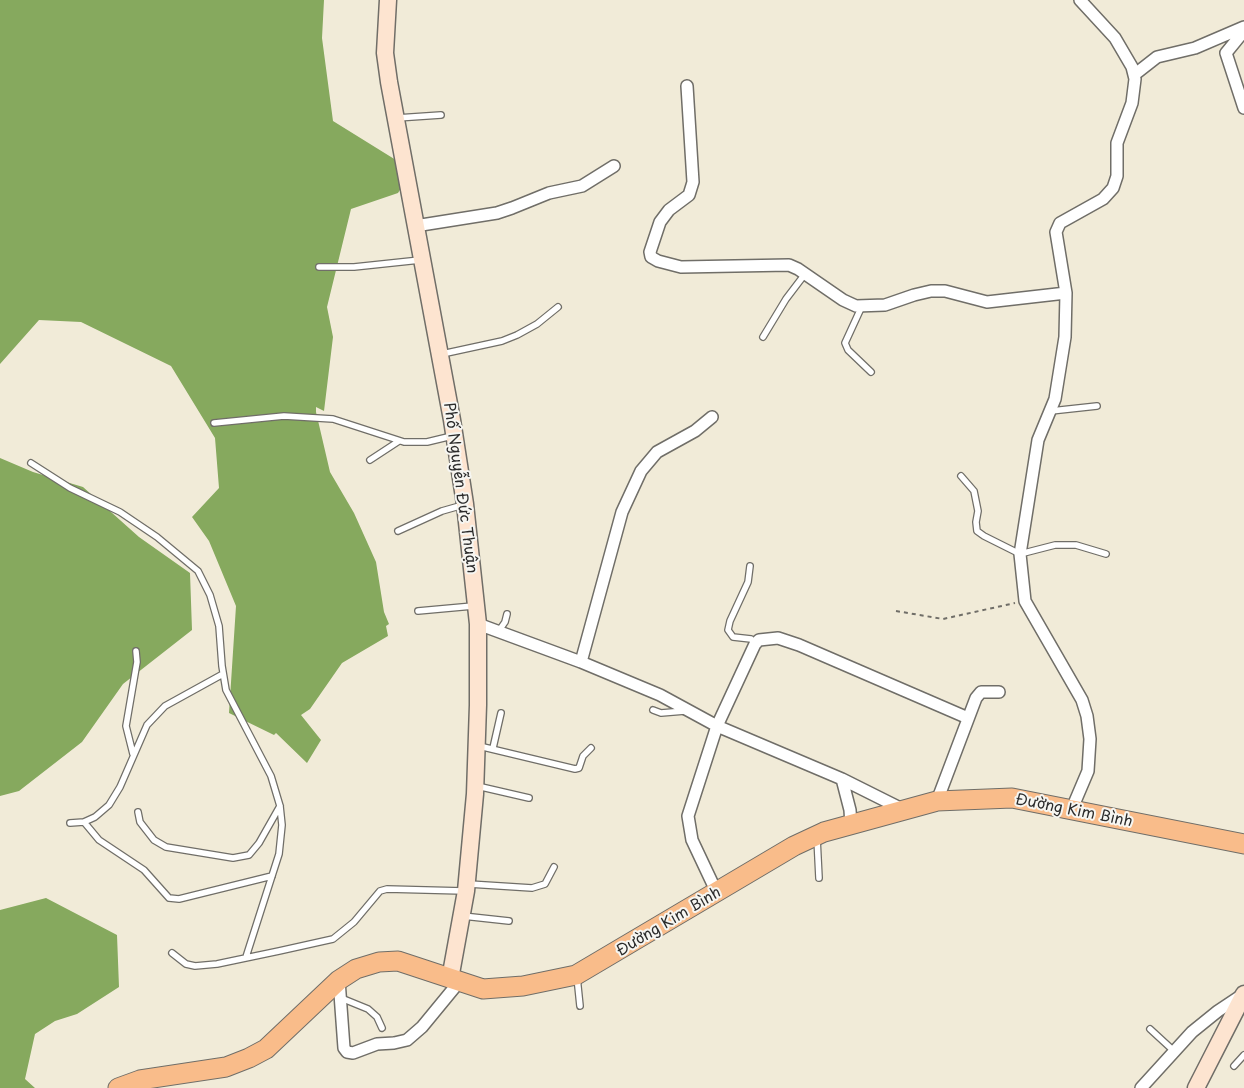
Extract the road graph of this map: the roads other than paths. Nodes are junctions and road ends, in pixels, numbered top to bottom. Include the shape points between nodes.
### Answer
1 (388, 0) edge
2 (1080, 0) edge
3 (1244, 27) edge
4 (1244, 31) edge
5 (1134, 75) junction
6 (687, 86) dead end
7 (1244, 108) edge
8 (441, 115) dead end
9 (396, 118) junction
10 (614, 166) dead end
11 (415, 226) junction
12 (422, 260) junction
13 (319, 267) dead end
14 (805, 274) junction
15 (1066, 294) junction
16 (862, 306) junction
17 (558, 307) dead end
18 (763, 337) dead end
19 (441, 354) junction
20 (871, 372) dead end
21 (1097, 406) dead end
22 (1051, 411) junction
23 (712, 417) dead end
24 (214, 423) dead end
25 (454, 436) junction
26 (399, 441) junction
27 (370, 460) dead end
28 (31, 463) dead end
29 (961, 476) dead end
30 (465, 504) junction
31 (398, 531) dead end
32 (1020, 554) junction
33 (1106, 554) dead end
34 (750, 566) dead end
35 (476, 606) junction
36 (418, 611) dead end
37 (507, 614) dead end
38 (478, 624) junction
39 (498, 632) junction
40 (755, 644) junction
41 (136, 651) dead end
42 (581, 662) junction
43 (223, 674) junction
44 (999, 692) dead end
45 (653, 710) dead end
46 (690, 711) junction
47 (502, 713) dead end
48 (968, 718) junction
49 (717, 726) junction
50 (485, 747) junction
51 (591, 748) dead end
52 (134, 754) junction
53 (842, 780) junction
54 (475, 785) junction
55 (529, 798) dead end
56 (937, 801) junction
57 (280, 806) junction
58 (904, 810) junction
59 (138, 812) dead end
60 (1071, 812) junction
61 (84, 822) junction
62 (70, 823) dead end
63 (851, 825) junction
64 (816, 836) junction
65 (1244, 844) edge
66 (554, 867) dead end
67 (272, 876) junction
68 (819, 878) dead end
69 (467, 887) junction
70 (717, 893) junction
71 (463, 916) junction
72 (509, 921) dead end
73 (172, 953) dead end
74 (246, 957) junction
75 (576, 975) junction
76 (454, 981) junction
77 (340, 989) junction
78 (1244, 994) edge
79 (580, 1006) dead end
80 (1239, 1017) edge
81 (382, 1028) dead end
82 (1150, 1030) dead end
83 (1175, 1052) junction
84 (1244, 1055) edge
85 (1234, 1066) dead end
86 (1144, 1087) edge
87 (118, 1088) edge
88 (1196, 1088) edge

1 - 9 street, Phố Nguyễn Đức Thuận via 385,54
2 - 5 street via 1116,38
3 - 5 street via 1195,48 1157,57
4 - 7 street via 1226,53
5 - 15 street via 1132,103 1117,143 1117,176 1113,188 1103,199 1060,223 1056,232
6 - 14 street via 693,182 689,195 669,210 660,222 652,243 651,257 681,267 789,265
8 - 9 lane
9 - 11 street, Phố Nguyễn Đức Thuận
10 - 11 street via 582,186 548,193 504,211
11 - 12 street, Phố Nguyễn Đức Thuận
12 - 13 lane
12 - 19 street, Phố Nguyễn Đức Thuận
14 - 16 street via 843,300
14 - 18 lane
15 - 16 street via 988,302 945,291 931,291 885,305
15 - 22 street via 1065,337
16 - 20 lane via 846,343 848,350
17 - 19 lane via 518,335
19 - 25 street, Phố Nguyễn Đức Thuận
21 - 22 lane
22 - 32 street via 1037,448
23 - 42 street via 695,431 657,452 641,471 622,512
24 - 26 lane via 284,416 333,419
25 - 26 lane via 427,442
25 - 30 street, Phố Nguyễn Đức Thuận
26 - 27 lane
28 - 43 lane via 70,488 120,512 180,554 198,571 210,595 219,626
29 - 32 lane via 977,500 977,530
30 - 31 lane
30 - 35 street, Phố Nguyễn Đức Thuận
32 - 33 lane via 1055,545 1076,545
32 - 60 street via 1025,601 1082,700 1087,716 1090,739 1088,771
34 - 40 lane via 748,582 728,630 733,637 751,639
35 - 36 lane
35 - 38 street, Phố Nguyễn Đức Thuận
37 - 39 lane
38 - 39 street
38 - 50 street, Phố Nguyễn Đức Thuận
39 - 42 street
40 - 48 street via 759,640 778,638
40 - 49 street
41 - 52 lane via 126,726
42 - 46 street
43 - 52 lane via 165,706 147,725
43 - 57 lane via 226,690 271,776
44 - 48 street via 981,692
45 - 46 lane via 660,713
46 - 49 street
47 - 50 lane
48 - 56 street
49 - 53 street
49 - 70 street via 688,816 692,840
50 - 51 lane via 575,769 579,768 583,756
50 - 54 street, Phố Nguyễn Đức Thuận
52 - 61 lane via 110,805
53 - 58 street
53 - 63 street
54 - 55 lane
54 - 69 street, Phố Nguyễn Đức Thuận
56 - 58 main road, Đường Kim Bình
56 - 60 main road, Đường Kim Bình via 1012,798
57 - 59 lane via 260,844 249,855 233,858 166,848 154,840 140,822
57 - 67 lane via 279,854
58 - 63 main road, Đường Kim Bình
60 - 65 main road, Đường Kim Bình
61 - 62 lane
61 - 67 lane via 99,840 144,870 169,898 179,899
63 - 64 main road, Đường Kim Bình
64 - 68 lane
64 - 70 main road, Đường Kim Bình
66 - 69 lane via 545,884 532,888
67 - 74 lane
69 - 71 street, Phố Nguyễn Đức Thuận
69 - 74 lane via 380,891 354,922 333,938
70 - 75 main road, Đường Kim Bình
71 - 72 lane
71 - 76 street, Phố Nguyễn Đức Thuận
73 - 74 lane via 186,964 195,966
75 - 76 main road, Đường Kim Bình via 493,989
75 - 79 lane
76 - 77 main road, Đường Kim Bình via 398,961 367,965
76 - 77 street via 422,1027 407,1040 377,1044 353,1053 344,1048
77 - 81 lane via 377,1017
77 - 87 main road, Đường Kim Bình via 266,1049 249,1058 206,1071 140,1080
78 - 80 street
78 - 83 street via 1218,1010
80 - 88 street
82 - 83 lane
83 - 86 street
84 - 85 lane

